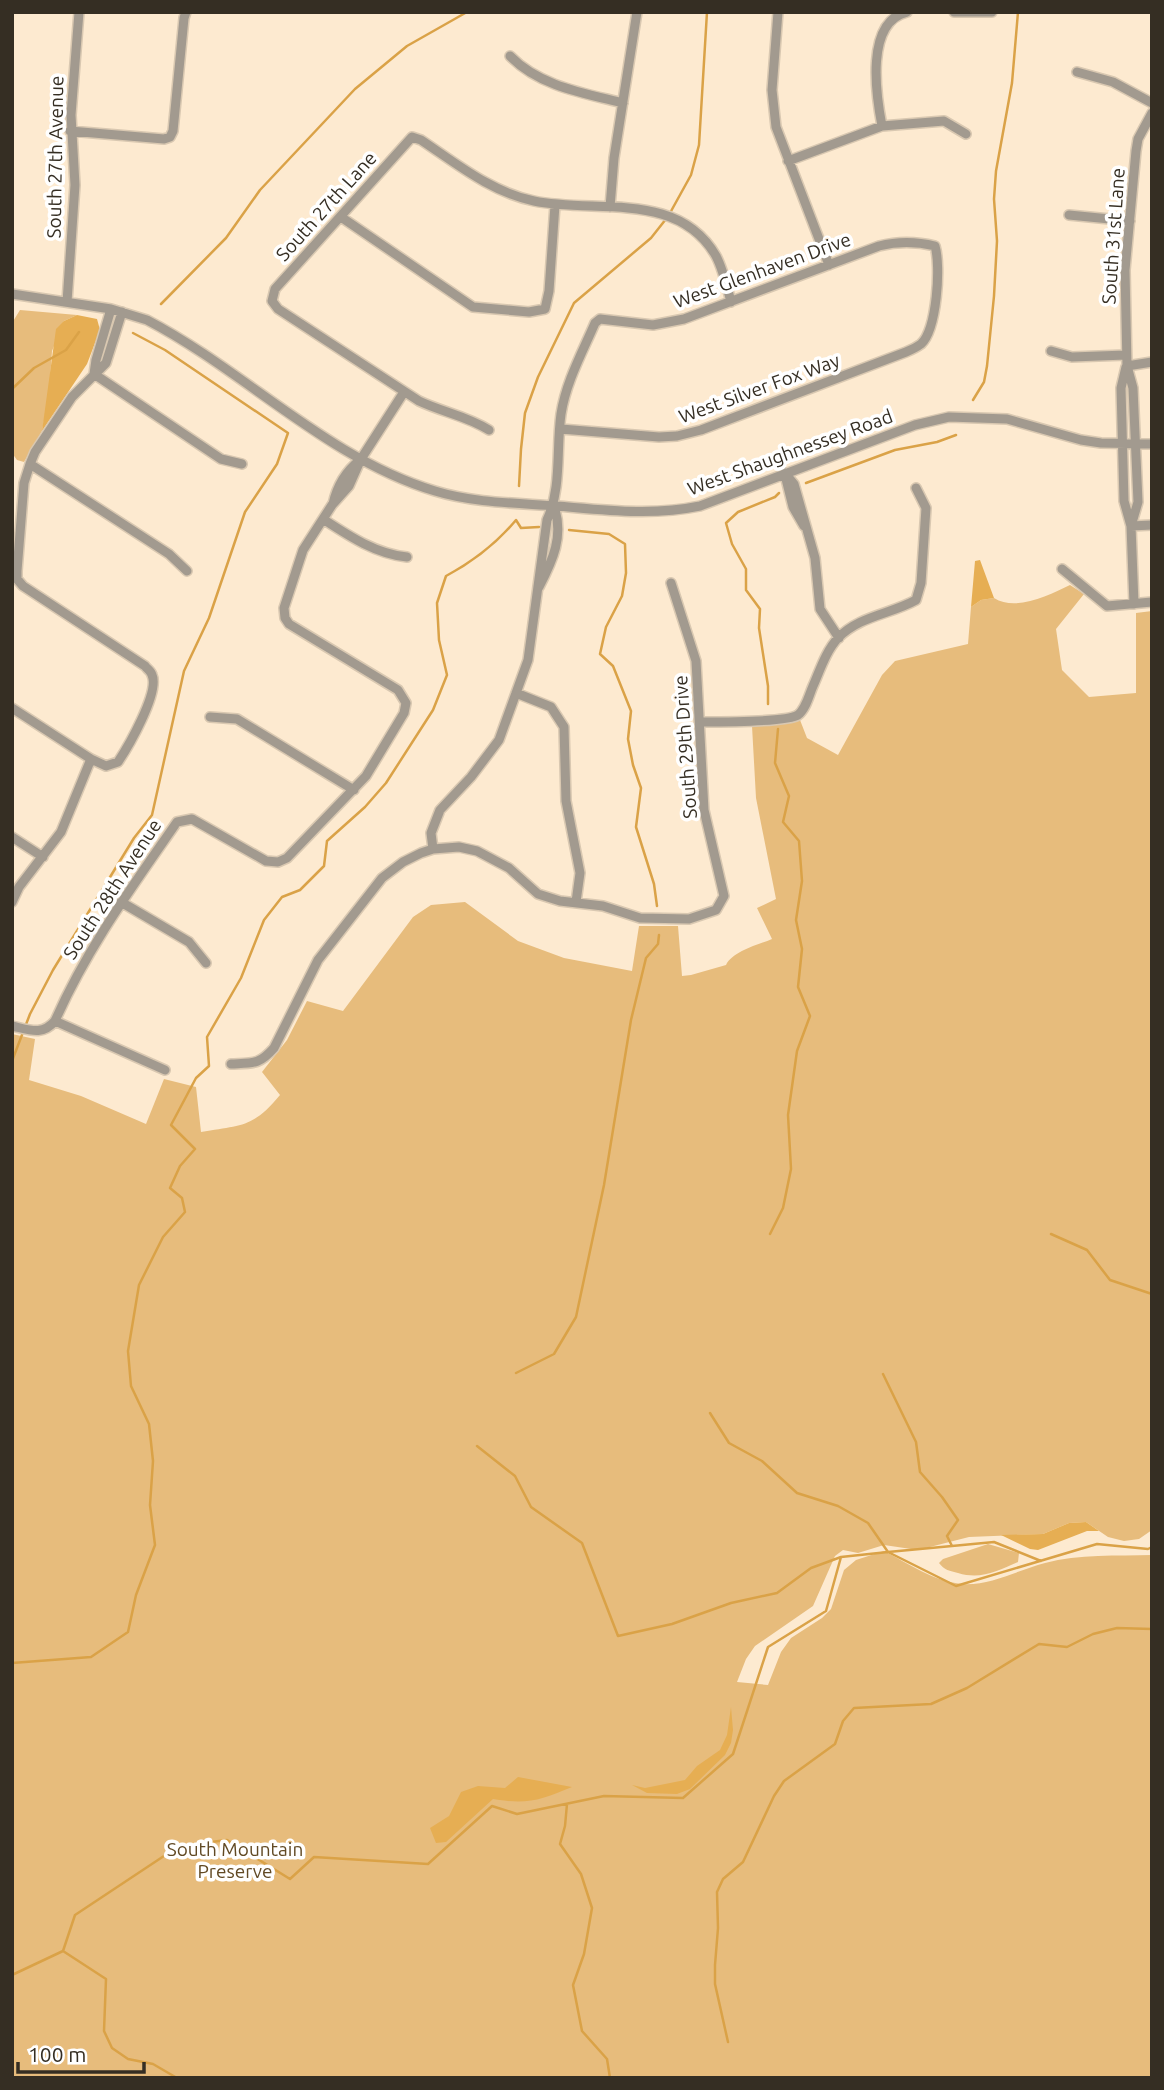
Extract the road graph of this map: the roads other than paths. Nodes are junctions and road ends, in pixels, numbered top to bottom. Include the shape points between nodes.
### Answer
1 (79, 12) edge
2 (186, 12) edge
3 (637, 12) edge
4 (778, 12) edge
5 (907, 12) edge
6 (954, 12) edge
7 (992, 12) edge
8 (510, 56) dead end
9 (1077, 72) dead end
10 (623, 103) junction
11 (1152, 103) edge
12 (1152, 113) edge
13 (881, 127) junction
14 (70, 131) junction
15 (966, 134) dead end
16 (788, 161) junction
17 (555, 205) junction
18 (610, 207) junction
19 (1069, 215) dead end
20 (341, 217) junction
21 (1130, 221) junction
22 (829, 265) junction
23 (12, 295) edge
24 (66, 302) junction
25 (731, 302) junction
26 (111, 309) junction
27 (122, 312) junction
28 (921, 344) joint
29 (104, 351) junction
30 (1051, 351) dead end
31 (1126, 355) junction
32 (1152, 362) edge
33 (1126, 366) junction
34 (94, 374) junction
35 (404, 392) junction
36 (1122, 408) junction
37 (1134, 408) junction
38 (561, 429) junction
39 (489, 430) dead end
40 (1152, 443) edge
41 (1123, 444) junction
42 (1135, 444) junction
43 (361, 459) junction
44 (30, 464) junction
45 (242, 464) dead end
46 (785, 473) junction
47 (1124, 484) junction
48 (1137, 484) junction
49 (916, 488) dead end
50 (554, 506) junction
51 (323, 519) junction
52 (1152, 525) edge
53 (1132, 526) junction
54 (544, 545) junction
55 (555, 547) junction
56 (407, 557) dead end
57 (1062, 569) dead end
58 (187, 571) dead end
59 (671, 583) dead end
60 (538, 590) junction
61 (1152, 602) edge
62 (1134, 604) junction
63 (839, 638) junction
64 (516, 693) junction
65 (12, 708) edge
66 (210, 717) dead end
67 (701, 722) junction
68 (91, 759) junction
69 (354, 790) junction
70 (12, 837) edge
71 (433, 849) junction
72 (43, 857) junction
73 (12, 902) edge
74 (121, 902) junction
75 (576, 902) junction
76 (206, 963) dead end
77 (55, 1021) junction
78 (13, 1027) edge
79 (231, 1064) dead end
80 (165, 1070) dead end

1 - 14 street, South 27th Avenue
2 - 14 street via 170,137
3 - 10 street
4 - 16 street via 773,112
5 - 13 street via 891,20 879,41 876,83
6 - 7 street
8 - 10 street via 541,79
9 - 11 street via 1113,82
10 - 18 street
12 - 21 street, South 31st Lane via 1138,139
13 - 15 street via 944,121
13 - 16 street
14 - 24 street, South 27th Avenue via 75,185
16 - 22 street
17 - 18 street
17 - 20 street, South 27th Lane via 488,185 412,137
17 - 20 street via 545,309 529,312 473,306
18 - 25 street via 663,213 696,231 716,256
19 - 21 street
20 - 35 street, South 27th Lane via 275,289 272,301
21 - 31 street, South 31st Lane via 1125,270
22 - 25 street, West Glenhaven Drive
22 - 28 street, West Glenhaven Drive via 897,242 935,246 939,259 931,327
23 - 24 street, West Shaughnessey Road
24 - 26 street, West Shaughnessey Road
25 - 38 street, West Glenhaven Drive via 653,325 600,319 569,383
26 - 27 street, West Shaughnessey Road
26 - 29 street
27 - 29 street
27 - 43 street, West Shaughnessey Road via 159,326
28 - 38 street, West Silver Fox Way via 677,436
29 - 34 street via 96,360
29 - 34 street via 106,363
30 - 31 street via 1072,356
31 - 33 street, South 31st Lane
32 - 33 street
33 - 36 street, South 31st Lane
33 - 37 street, South 31st Lane
34 - 44 street via 72,397
34 - 45 street via 221,459
35 - 39 street
35 - 43 street
36 - 37 street
36 - 41 street, South 31st Lane
37 - 42 street, South 31st Lane
38 - 50 street
40 - 42 street, West Shaughnessey Road
41 - 42 street, West Shaughnessey Road
41 - 46 street, West Shaughnessey Road via 1081,440 1007,419 949,417
41 - 47 street, South 31st Lane
42 - 48 street, South 31st Lane
43 - 50 street, West Shaughnessey Road via 454,496
43 - 51 street
44 - 58 street via 169,554
44 - 68 street via 24,483 18,579 152,675 146,708 118,762 106,766
46 - 50 street, West Shaughnessey Road via 678,510 644,513
46 - 63 street via 817,566 820,609
47 - 48 street
47 - 53 street, South 31st Lane
48 - 53 street, South 31st Lane
49 - 63 street via 926,508 916,600 871,617
50 - 54 street
50 - 55 street via 559,520
51 - 56 street via 376,550
51 - 69 street via 299,558 285,618 398,690 406,703
52 - 53 street
53 - 62 street, South 31st Lane
54 - 55 street
54 - 60 street
55 - 60 street
57 - 62 street via 1107,606
59 - 67 street, South 29th Drive via 696,661
60 - 64 street via 528,660
61 - 62 street
63 - 67 street via 798,715
64 - 71 street via 499,740 440,810 431,833
64 - 75 street via 551,708 564,727 566,801 580,873
65 - 68 street
66 - 69 street via 237,719
67 - 75 street, South 29th Drive via 704,810 724,896 716,910 689,919 652,919
68 - 72 street via 61,832
69 - 74 street, South 28th Avenue via 278,863 266,861 202,822 192,818 177,822
70 - 72 street
71 - 75 street via 477,851 509,868 538,894
71 - 79 street via 403,862 383,878 318,960 267,1056 258,1063
72 - 73 street
74 - 76 street via 189,942
74 - 77 street, South 28th Avenue via 83,962
77 - 78 street via 37,1032
77 - 80 street

